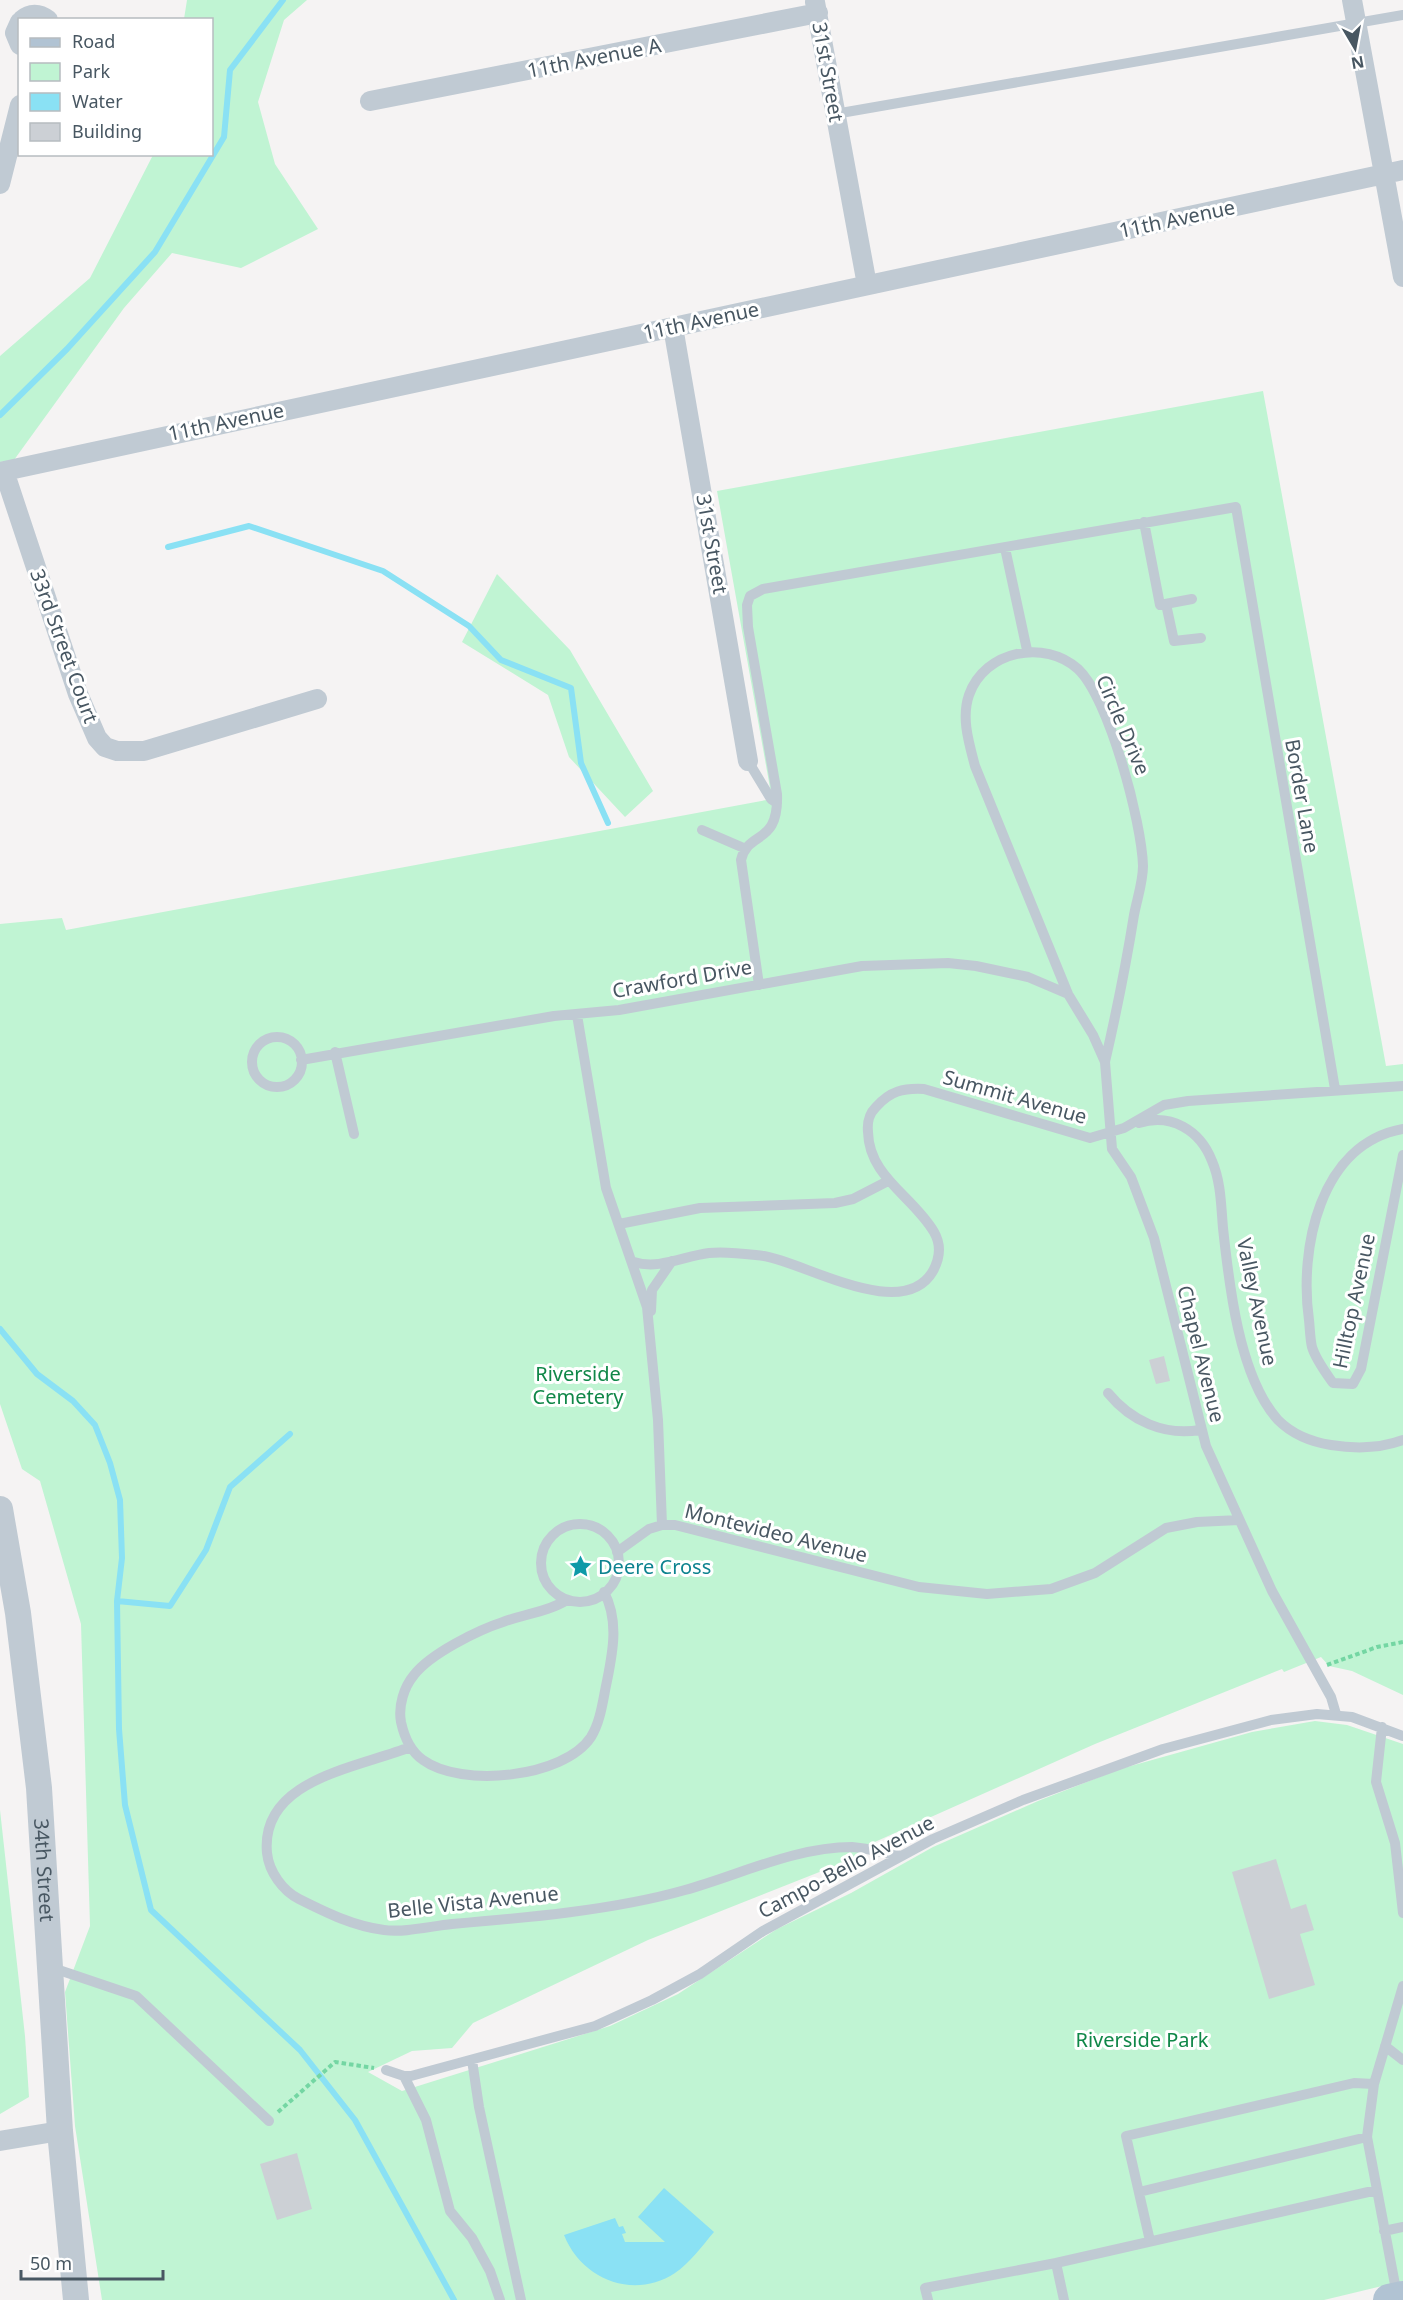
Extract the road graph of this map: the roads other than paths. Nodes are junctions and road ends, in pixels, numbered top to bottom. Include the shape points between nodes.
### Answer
1 (1352, 0) edge
2 (816, 7) edge
3 (1403, 15) edge
4 (24, 18) edge
5 (44, 18) edge
6 (1357, 24) junction
7 (18, 26) edge
8 (18, 40) edge
9 (370, 101) dead end
10 (18, 113) edge
11 (835, 114) junction
12 (1394, 172) edge
13 (0, 184) edge
14 (1403, 277) edge
15 (867, 285) junction
16 (673, 327) junction
17 (2, 472) edge
18 (1144, 522) junction
19 (1005, 548) junction
20 (1192, 599) dead end
21 (1166, 604) junction
22 (1201, 638) dead end
23 (1027, 650) junction
24 (317, 699) dead end
25 (748, 761) joint
26 (777, 803) junction
27 (702, 830) dead end
28 (746, 849) junction
29 (759, 984) junction
30 (1068, 994) junction
31 (576, 1015) junction
32 (335, 1052) junction
33 (301, 1060) junction
34 (1105, 1062) junction
35 (1403, 1086) edge
36 (1335, 1089) junction
37 (1124, 1128) junction
38 (1403, 1130) edge
39 (354, 1134) dead end
40 (1109, 1134) junction
41 (1403, 1155) edge
42 (888, 1181) junction
43 (619, 1224) junction
44 (673, 1260) junction
45 (634, 1263) junction
46 (650, 1323) junction
47 (1108, 1393) dead end
48 (1200, 1430) junction
49 (1403, 1440) edge
50 (0, 1509) edge
51 (1239, 1520) junction
52 (662, 1525) junction
53 (617, 1552) junction
54 (604, 1592) junction
55 (567, 1599) junction
56 (1336, 1714) junction
57 (1382, 1726) junction
58 (1403, 1736) edge
59 (410, 1747) junction
60 (901, 1856) junction
61 (1403, 1913) edge
62 (50, 1967) junction
63 (1403, 1986) edge
64 (1385, 2046) junction
65 (472, 2060) junction
66 (1403, 2060) edge
67 (386, 2070) road end
68 (404, 2076) junction
69 (1374, 2084) junction
70 (269, 2121) road end
71 (60, 2131) junction
72 (1367, 2137) junction
73 (0, 2141) edge
74 (1377, 2190) junction
75 (1139, 2192) junction
76 (1403, 2227) edge
77 (1384, 2231) junction
78 (72, 2235) junction
79 (1150, 2241) junction
80 (1056, 2263) junction
81 (1396, 2298) edge
82 (76, 2300) edge
83 (88, 2300) edge
84 (500, 2300) edge
85 (521, 2300) edge
86 (928, 2300) edge
87 (1064, 2300) edge

1 - 6 street
2 - 9 street, 11th Avenue A
2 - 11 street, 31st Street
3 - 6 lane
4 - 5 street
6 - 11 lane
6 - 12 street
7 - 8 street
10 - 13 street
11 - 15 street, 31st Street
12 - 14 street
12 - 15 street, 11th Avenue
15 - 16 street, 11th Avenue
16 - 17 street, 11th Avenue
16 - 25 street, 31st Street
17 - 24 street, 33rd Street Court via 78,694 97,738 105,747 130,753 144,751
18 - 19 lane
18 - 21 lane via 1160,605
18 - 36 lane, Border Lane via 1236,507
19 - 23 lane
19 - 26 lane via 763,589 750,597 748,627
20 - 21 lane
21 - 22 lane via 1174,641
23 - 30 lane via 989,666 976,680 969,696 966,733 1002,838
23 - 34 lane, Circle Drive via 1066,660 1091,684 1130,784 1136,815 1143,868
25 - 26 lane
26 - 28 lane via 771,830
27 - 28 lane
28 - 29 lane via 741,860
29 - 30 lane, Crawford Drive via 862,966 948,963 1028,977
29 - 31 lane, Crawford Drive
30 - 34 lane, Chapel Avenue
31 - 32 lane, Crawford Drive
31 - 43 lane, Montevideo Avenue via 601,1166
32 - 33 lane, Crawford Drive
32 - 39 lane
33 - 33 lane via 293,1044 284,1038 262,1042 252,1059 257,1078 271,1087 290,1084 298,1074
34 - 40 lane, Chapel Avenue
35 - 36 lane, Summit Avenue
36 - 37 lane, Summit Avenue via 1164,1105
37 - 40 lane, Summit Avenue
37 - 49 lane, Valley Avenue via 1145,1121 1185,1126 1212,1159 1242,1339 1259,1390 1278,1420 1293,1431 1326,1444 1377,1447
38 - 41 lane, Hilltop Avenue via 1359,1149 1326,1192 1312,1226 1304,1291 1312,1348 1333,1383 1353,1384 1361,1369
40 - 42 lane, Summit Avenue via 1090,1138 924,1089 897,1090 875,1107 868,1123 871,1152
40 - 48 lane, Chapel Avenue via 1112,1149 1131,1177 1154,1238
42 - 43 lane via 853,1199 835,1203 700,1208
42 - 44 lane, Summit Avenue via 924,1218 935,1233 939,1248 932,1273 912,1288 867,1290 766,1257 727,1252
43 - 45 lane, Montevideo Avenue
44 - 45 lane, Summit Avenue via 650,1266
44 - 46 lane via 652,1290
45 - 46 lane, Montevideo Avenue
46 - 52 lane, Montevideo Avenue
47 - 48 lane via 1141,1423 1167,1430
48 - 51 lane, Chapel Avenue
50 - 62 street, 34th Street via 18,1613 39,1788
51 - 52 lane, Montevideo Avenue via 1166,1528 1095,1573 1051,1589 987,1594 919,1587 675,1525
51 - 56 lane, Chapel Avenue via 1272,1591 1331,1697
52 - 53 lane via 649,1529
53 - 54 lane via 617,1575
53 - 55 lane via 600,1529 571,1524 558,1530 546,1542 541,1570 550,1588
54 - 55 lane via 582,1602
54 - 59 lane via 613,1620 612,1652 600,1718 591,1737 578,1751 524,1773 475,1777 423,1761
55 - 59 lane via 556,1607 501,1622 476,1634 438,1654 414,1675 400,1712
56 - 57 lane, Campo-Bello Avenue
56 - 60 lane, Campo-Bello Avenue via 1271,1720 1163,1749 1023,1800
57 - 58 lane, Campo-Bello Avenue
57 - 61 lane via 1376,1782 1395,1843
59 - 60 lane, Belle Vista Avenue via 330,1774 295,1792 276,1811 266,1838 268,1867 290,1894 340,1920 386,1930 518,1917 683,1891 813,1851 853,1847
60 - 65 lane, Campo-Bello Avenue via 764,1931 700,1974 652,2000 595,2026
62 - 70 lane via 136,1996
62 - 71 street, 34th Street
63 - 64 lane
64 - 66 lane
64 - 69 lane
65 - 68 lane, Campo-Bello Avenue
65 - 85 lane
67 - 68 lane
68 - 84 lane via 426,2120 450,2211 481,2255
69 - 72 lane
69 - 75 lane via 1354,2083 1126,2136
71 - 73 street
71 - 78 street, 34th Street
72 - 74 lane
72 - 75 lane
74 - 77 lane
74 - 79 lane
75 - 79 lane
76 - 77 lane
77 - 81 lane
78 - 82 street, 34th Street
78 - 83 street, 34th Street
79 - 80 lane
80 - 86 lane via 925,2288
80 - 87 lane

